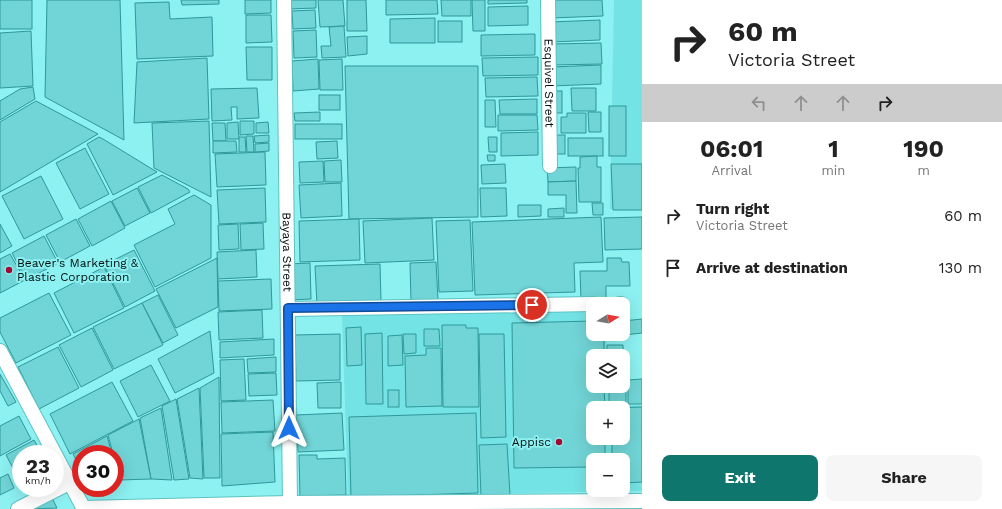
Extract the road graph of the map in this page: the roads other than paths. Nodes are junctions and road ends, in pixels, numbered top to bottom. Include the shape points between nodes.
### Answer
1 (284, 0) edge
2 (548, 0) edge
3 (550, 166) dead end
4 (586, 304) edge
5 (288, 308) junction
6 (0, 351) edge
7 (71, 482) junction
8 (642, 502) edge
9 (290, 503) junction
10 (84, 508) edge
11 (18, 509) edge

1 - 5 street, Bayaya Street
2 - 3 street, Esquivel Street
4 - 5 street
5 - 9 street, Bayaya Street
6 - 7 street
7 - 10 street
7 - 11 street
8 - 9 street
9 - 10 street

